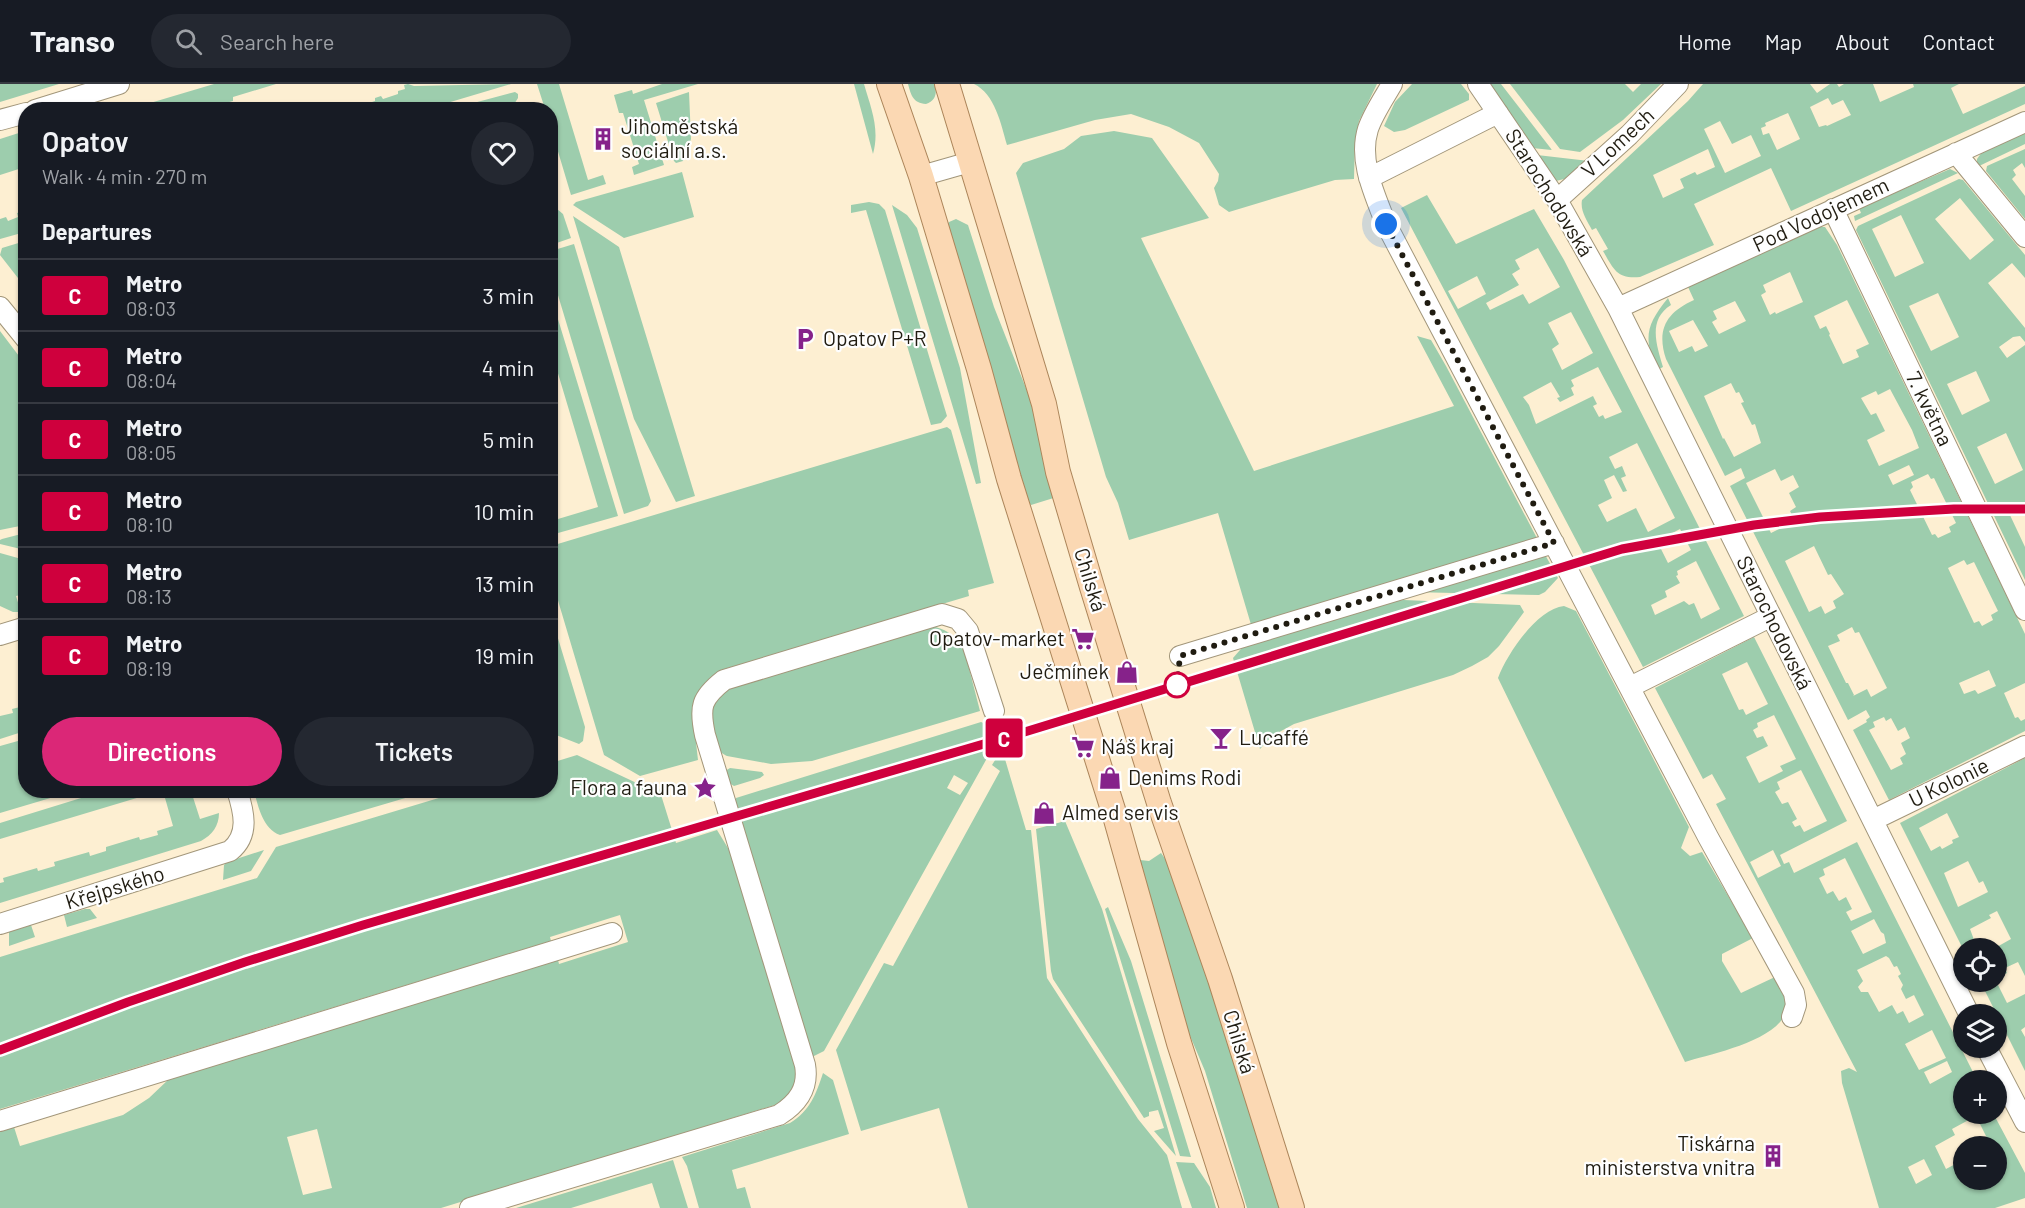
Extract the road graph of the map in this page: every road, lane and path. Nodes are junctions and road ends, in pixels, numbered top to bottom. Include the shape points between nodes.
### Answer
1 (119, 84) edge
2 (889, 84) edge
3 (947, 84) edge
4 (1392, 84) edge
5 (1478, 84) edge
6 (1678, 84) edge
7 (61, 102) edge
8 (1498, 113) junction
9 (18, 114) edge
10 (0, 120) edge
11 (2025, 122) edge
12 (1956, 153) junction
13 (970, 162) junction
14 (921, 176) junction
15 (1369, 178) junction
16 (1557, 200) junction
17 (1833, 209) junction
18 (2025, 237) edge
19 (0, 307) edge
20 (1618, 308) junction
21 (18, 329) edge
22 (1554, 543) junction
23 (2025, 610) edge
24 (1770, 617) junction
25 (18, 629) edge
26 (0, 635) edge
27 (1180, 656) dead end
28 (1630, 687) junction
29 (994, 711) dead end
30 (2025, 746) edge
31 (239, 798) edge
32 (1873, 820) junction
33 (0, 924) edge
34 (612, 933) dead end
35 (1964, 1004) edge
36 (1792, 1017) dead end
37 (1992, 1058) edge
38 (0, 1121) edge
39 (2025, 1122) edge
40 (470, 1208) edge
41 (1232, 1208) edge
42 (1292, 1208) edge

1 - 7 street
2 - 14 main road
3 - 13 main road, Chilská
4 - 15 street via 1368,129 1365,150
5 - 8 street, Starochodovská
6 - 16 street, V Lomech
8 - 15 street, Starochodovská
8 - 16 street, Starochodovská
9 - 10 street
11 - 12 street, Pod Vodojemem
12 - 17 street, Pod Vodojemem
12 - 18 street
13 - 14 street
13 - 42 main road, Chilská via 1044,404 1058,472 1096,598
14 - 41 main road via 1009,479
15 - 22 street via 1386,224
16 - 20 street, Starochodovská
17 - 20 street, Pod Vodojemem
17 - 23 street, 7. května
19 - 21 street
20 - 24 street, Starochodovská
22 - 27 street
22 - 28 street
24 - 28 street
24 - 32 street, Starochodovská
25 - 26 street
28 - 36 street via 1794,993
29 - 40 street via 969,631 958,619 942,614 724,680 714,687 700,714 805,1065 803,1091 791,1108 779,1115
30 - 32 street, U Kolonie
31 - 33 street, Křejpského via 244,830 230,851
32 - 35 street, Starochodovská
34 - 38 street
37 - 39 street

